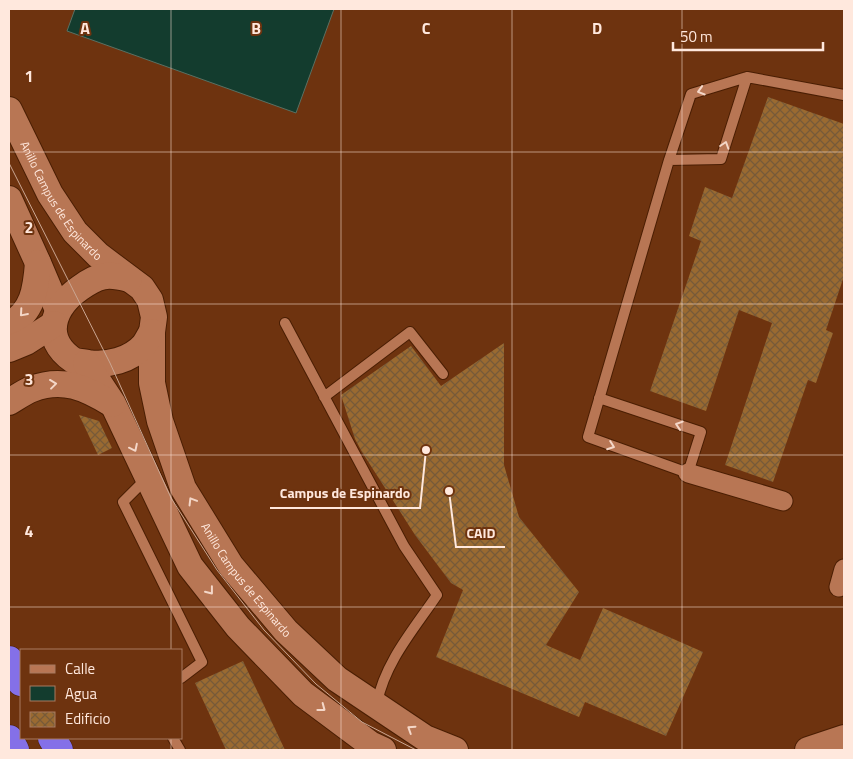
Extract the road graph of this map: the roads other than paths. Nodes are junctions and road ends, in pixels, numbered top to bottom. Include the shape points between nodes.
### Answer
1 (747, 77) junction
2 (844, 95) edge
3 (9, 110) edge
4 (669, 160) junction
5 (9, 199) edge
6 (38, 263) junction
7 (129, 279) junction
8 (56, 317) junction
9 (285, 323) dead end
10 (9, 325) edge
11 (152, 332) junction
12 (9, 350) edge
13 (80, 362) junction
14 (443, 374) dead end
15 (9, 390) edge
16 (324, 397) junction
17 (599, 398) junction
18 (9, 402) edge
19 (113, 404) junction
20 (688, 473) junction
21 (148, 476) junction
22 (783, 501) dead end
23 (844, 569) edge
24 (839, 588) dead end
25 (9, 660) edge
26 (182, 677) edge
27 (20, 680) edge
28 (377, 706) junction
29 (844, 738) edge
30 (9, 739) edge
31 (53, 739) edge
32 (174, 739) edge
33 (15, 750) edge
34 (59, 750) edge
35 (180, 750) edge
36 (383, 750) edge
37 (455, 750) edge
38 (808, 750) edge

1 - 2 lane
1 -> 4 lane via 691,94
4 -> 1 lane via 720,159
3 - 7 main road, Anillo Campus de Espinardo via 50,194 75,232
4 - 17 lane
5 - 6 main road
6 - 8 main road
6 -> 10 main road via 37,286 32,301 23,315
7 - 8 main road, Anillo Campus de Espinardo via 115,275 93,279 74,292
7 - 11 main road, Anillo Campus de Espinardo via 142,288 150,300 154,317
8 - 12 main road, Anillo Campus de Espinardo via 26,342
8 - 13 main road via 57,344
9 - 16 lane
11 - 13 main road via 144,345 125,358 110,363
28 -> 11 main road, Anillo Campus de Espinardo via 337,679 286,631 231,566 184,488 160,421 152,383
13 - 15 main road via 31,371
13 - 19 main road
14 - 16 lane via 410,332
16 - 28 lane via 404,546 437,595 389,666
17 -> 20 lane via 588,438
20 -> 17 lane via 701,432
18 -> 19 main road via 32,389 57,382 90,390
19 -> 21 main road
20 - 22 street
21 - 26 lane via 123,502 202,662
21 -> 36 main road via 190,566 238,627 304,694 370,744
23 - 24 street
25 - 27 highway
37 -> 28 main road, Anillo Campus de Espinardo via 425,738
29 - 38 main road
30 - 33 highway
31 - 34 highway
32 - 35 lane

